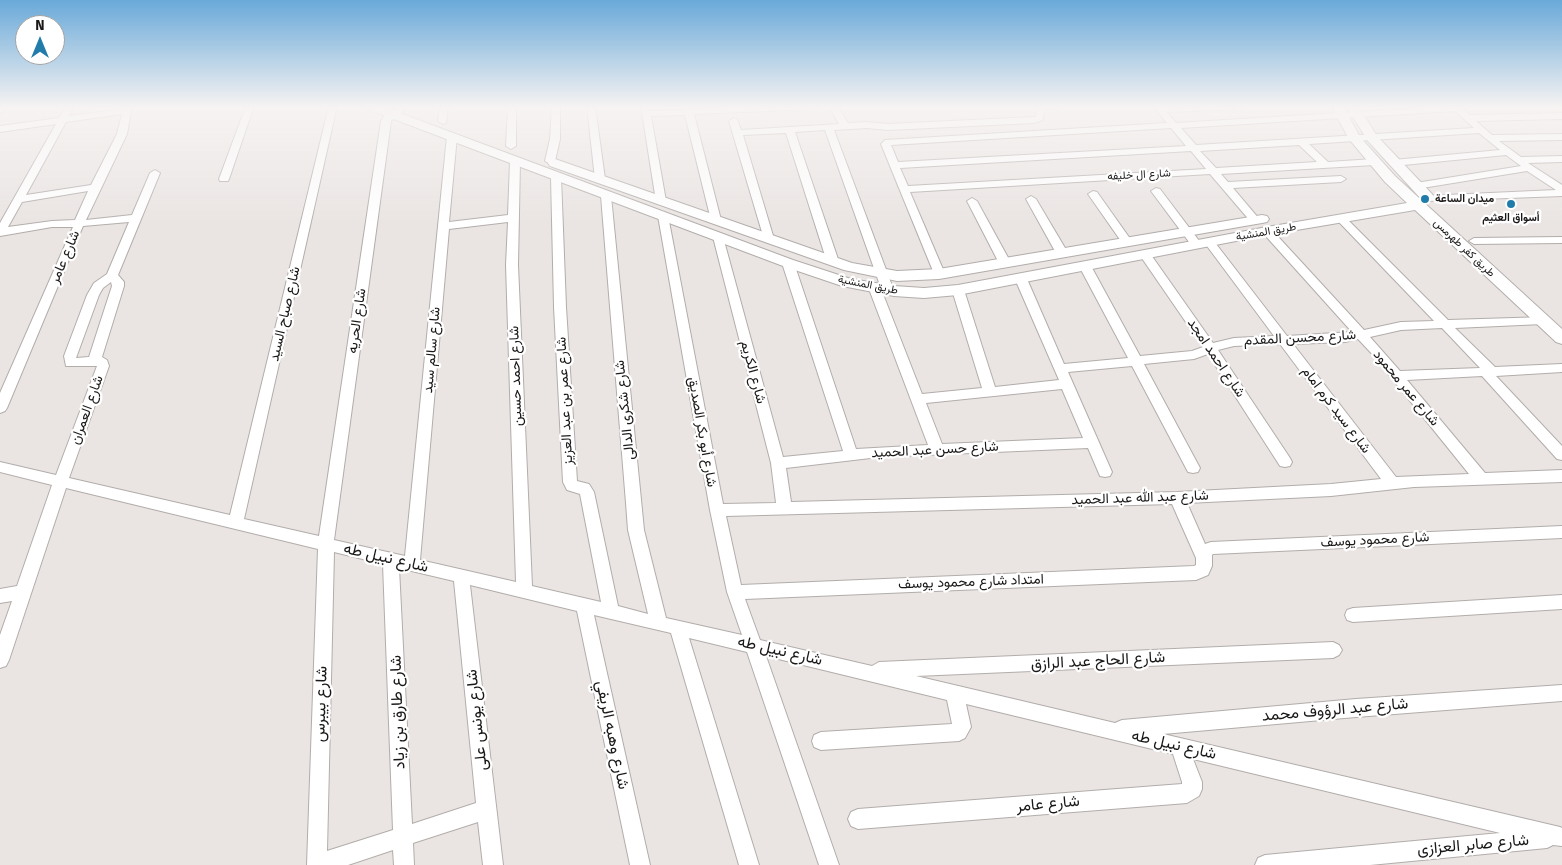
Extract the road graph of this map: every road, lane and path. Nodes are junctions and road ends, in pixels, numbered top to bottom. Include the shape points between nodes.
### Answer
1 (48, 146) edge
2 (116, 146) edge
3 (236, 146) edge
4 (324, 146) edge
5 (382, 146) edge
6 (451, 146) edge
7 (478, 146) edge
8 (512, 146) edge
9 (553, 146) edge
10 (596, 146) edge
11 (652, 146) edge
12 (697, 146) edge
13 (742, 146) edge
14 (795, 146) edge
15 (835, 146) edge
16 (887, 146) edge
17 (1222, 146) edge
18 (1306, 146) edge
19 (1361, 146) edge
20 (1379, 146) edge
21 (1501, 146) edge
22 (1192, 148) junction
23 (1508, 152) junction
24 (1562, 159) edge
25 (1519, 160) junction
26 (515, 161) junction
27 (550, 161) junction
28 (1374, 162) junction
29 (1393, 163) junction
30 (894, 165) junction
31 (1326, 165) junction
32 (1529, 168) junction
33 (1212, 171) junction
34 (155, 173) dead end
35 (556, 177) junction
36 (1341, 178) dead end
37 (224, 179) dead end
38 (600, 179) junction
39 (1224, 185) junction
40 (95, 187) junction
41 (904, 189) junction
42 (1411, 190) junction
43 (1156, 191) dead end
44 (1562, 192) edge
45 (1093, 194) dead end
46 (606, 196) junction
47 (1031, 198) dead end
48 (19, 199) junction
49 (661, 201) junction
50 (972, 201) dead end
51 (1423, 202) junction
52 (663, 216) junction
53 (136, 218) junction
54 (513, 218) junction
55 (1342, 219) junction
56 (716, 220) junction
57 (1255, 220) junction
58 (80, 223) junction
59 (444, 226) junction
60 (1267, 231) junction
61 (0, 232) edge
62 (1188, 232) junction
63 (718, 237) junction
64 (769, 239) junction
65 (1562, 240) edge
66 (1474, 241) junction
67 (1127, 242) junction
68 (1203, 243) junction
69 (1062, 253) junction
70 (1145, 254) junction
71 (833, 262) junction
72 (788, 263) junction
73 (1005, 263) junction
74 (1085, 266) junction
75 (883, 274) junction
76 (939, 274) junction
77 (112, 276) junction
78 (1021, 279) junction
79 (882, 290) junction
80 (958, 290) junction
81 (1542, 320) junction
82 (1562, 321) edge
83 (1446, 324) junction
84 (1361, 335) junction
85 (1562, 338) edge
86 (1284, 340) junction
87 (1211, 349) junction
88 (94, 361) junction
89 (1138, 362) junction
90 (1562, 368) edge
91 (1060, 369) junction
92 (1488, 372) junction
93 (1397, 376) junction
94 (1066, 384) junction
95 (990, 392) junction
96 (917, 399) junction
97 (0, 408) edge
98 (1092, 443) junction
99 (937, 449) junction
100 (851, 455) junction
101 (1562, 455) edge
102 (1285, 462) dead end
103 (778, 463) junction
104 (0, 467) edge
105 (1193, 468) dead end
106 (1105, 472) dead end
107 (1562, 476) edge
108 (1482, 479) junction
109 (61, 480) junction
110 (1391, 482) junction
111 (1176, 498) junction
112 (784, 508) junction
113 (717, 510) junction
114 (236, 522) junction
115 (1562, 532) edge
116 (326, 543) junction
117 (391, 559) junction
118 (1203, 561) junction
119 (412, 564) junction
120 (461, 576) junction
121 (524, 590) junction
122 (23, 592) junction
123 (735, 592) junction
124 (0, 596) edge
125 (1562, 602) edge
126 (584, 605) junction
127 (611, 611) junction
128 (1353, 615) dead end
129 (659, 623) junction
130 (6, 625) edge
131 (677, 627) junction
132 (754, 645) junction
133 (1333, 650) dead end
134 (0, 660) edge
135 (863, 671) junction
136 (954, 693) junction
137 (1562, 693) edge
138 (1109, 730) junction
139 (821, 741) dead end
140 (1180, 747) junction
141 (487, 808) junction
142 (858, 819) dead end
143 (403, 836) junction
144 (1561, 837) edge
145 (317, 865) edge
146 (404, 865) edge
147 (493, 865) edge
148 (640, 865) edge
149 (749, 865) edge
150 (828, 865) edge
151 (1264, 865) edge

1 - 48 street
2 - 40 street, شارع عامر
3 - 37 street
4 - 114 street, شارع صباح السيد
5 - 116 street, شارع الحريه
6 - 59 street, شارع سالم سيد
7 - 26 street, طريق المنشية
8 - 27 street, طريق المنشية
9 - 27 street
10 - 38 street
11 - 49 street
12 - 56 street
13 - 64 street
14 - 71 street
15 - 75 street
16 - 30 street
17 - 22 street
18 - 31 street
19 - 28 street, طريق كفر طهرمس
20 - 29 street, طريق كفر طهرمس
21 - 23 street
22 - 30 street
22 - 33 street
23 - 25 street
23 - 29 street
24 - 25 street
25 - 32 street
26 - 35 street, طريق المنشية
26 - 54 street, شارع احمد حسين
27 - 38 street, طريق المنشية
28 - 31 street, شارع ال خليفه
28 - 42 street, طريق كفر طهرمس
29 - 42 street, طريق كفر طهرمس
30 - 41 street
31 - 33 street, شارع ال خليفه
32 - 42 street
32 - 44 street
33 - 39 street
33 - 41 street, شارع ال خليفه
34 - 53 street, شارع العمران
35 - 46 street, طريق المنشية
35 - 127 street, شارع عمر بن عبد العزيز via 570,482 587,492
36 - 39 street
38 - 49 street, طريق المنشية
39 - 57 street
40 - 48 street
40 - 58 street, شارع عامر
41 - 76 street
42 - 51 street, طريق كفر طهرمس
42 - 57 street, طريق المنشية
43 - 62 street, شارع سيد كرم امام
44 - 51 street
45 - 67 street
46 - 52 street, طريق المنشية
46 - 129 street, شارع شكرى الدالى via 636,530
47 - 69 street
48 - 61 street
49 - 56 street, طريق المنشية
50 - 73 street
51 - 55 street, طريق المنشية
51 - 66 street, طريق كفر طهرمس
51 - 81 street, طريق كفر طهرمس
52 - 63 street, طريق المنشية
52 - 113 street, شارع أبو بكر الصديق
53 - 58 street
53 - 77 street, شارع العمران
54 - 59 street
54 - 121 street, شارع احمد حسين
55 - 60 street, طريق المنشية
55 - 83 street
56 - 64 street, طريق المنشية
57 - 62 street, طريق المنشية
58 - 61 street
58 - 97 street, شارع عامر
59 - 119 street, شارع سالم سيد
60 - 68 street, طريق المنشية
60 - 84 street, شارع عمر محمود
62 - 67 street, طريق المنشية
62 - 68 street, شارع سيد كرم امام
63 - 72 street, طريق المنشية
63 - 103 street, شارع الكريم
64 - 71 street, طريق المنشية
65 - 66 street
66 - 82 street, طريق كفر طهرمس
67 - 69 street, طريق المنشية
68 - 70 street, طريق المنشية
68 - 86 street, شارع سيد كرم امام
69 - 73 street, طريق المنشية
70 - 74 street, طريق المنشية
70 - 87 street, شارع احمد امجد
71 - 75 street, طريق المنشية
72 - 79 street, طريق المنشية
72 - 100 street
73 - 76 street, طريق المنشية
74 - 78 street, طريق المنشية
74 - 89 street
75 - 76 street, طريق المنشية
75 - 79 street
77 - 88 street via 118,286
77 - 88 street, شارع العمران via 95,290 69,360 75,364
78 - 80 street, طريق المنشية
78 - 91 street
79 - 80 street, طريق المنشية via 924,293
79 - 96 street
80 - 95 street
81 - 83 street, شارع محسن المقدم
81 - 85 street, طريق كفر طهرمس
83 - 84 street, شارع محسن المقدم via 1392,327
83 - 92 street
84 - 86 street, شارع محسن المقدم
84 - 93 street, شارع عمر محمود
86 - 87 street, شارع محسن المقدم via 1227,343
86 - 110 street, شارع سيد كرم امام
87 - 89 street, شارع محسن المقدم via 1194,355
87 - 102 street, شارع احمد امجد
88 - 109 street, شارع العمران via 100,361 104,366
89 - 91 street, شارع محسن المقدم
89 - 105 street
90 - 92 street
91 - 94 street
92 - 93 street
92 - 101 street
93 - 108 street, شارع عمر محمود
94 - 95 street
94 - 98 street
95 - 96 street
96 - 99 street
98 - 99 street, شارع حسن عبد الحميد
98 - 106 street
99 - 100 street, شارع حسن عبد الحميد
100 - 103 street, شارع حسن عبد الحميد
103 - 112 street, شارع الكريم
104 - 109 street, شارع نبيل طه
107 - 108 street, شارع عبد الله عبد الحميد
108 - 110 street, شارع عبد الله عبد الحميد
109 - 114 street, شارع نبيل طه
109 - 122 street, شارع العمران
110 - 111 street, شارع عبد الله عبد الحميد via 1331,490
111 - 112 street, شارع عبد الله عبد الحميد
111 - 118 street
112 - 113 street, شارع عبد الله عبد الحميد
113 - 123 street, شارع أبو بكر الصديق
114 - 116 street, شارع نبيل طه
115 - 118 street, شارع محمود يوسف via 1211,548
116 - 117 street, شارع نبيل طه
116 - 145 street, شارع بيبرس
117 - 119 street, شارع نبيل طه
117 - 143 street, شارع طارق بن زياد
118 - 123 street, امتداد شارع محمود يوسف via 1202,570 1189,573
119 - 120 street, شارع نبيل طه
120 - 121 street, شارع نبيل طه
120 - 141 street, شارع يونس على
121 - 126 street, شارع نبيل طه
122 - 124 street
122 - 130 street, شارع العمران
123 - 132 street, شارع أبو بكر الصديق
125 - 128 street
126 - 127 street, شارع نبيل طه
126 - 148 street, شارع وهبه الريفي
127 - 129 street, شارع نبيل طه
129 - 131 street, شارع نبيل طه
130 - 134 street, شارع العمران
131 - 132 street, شارع نبيل طه
131 - 149 street
132 - 135 street, شارع نبيل طه
132 - 150 street, شارع أبو بكر الصديق
133 - 135 street, شارع الحاج عبد الرازق
135 - 136 street, شارع نبيل طه
136 - 138 street, شارع نبيل طه
136 - 139 street via 962,726 959,732
137 - 138 street, شارع عبد الرؤوف محمد
138 - 140 street, شارع نبيل طه
140 - 142 street, شارع عامر via 1192,782 1192,789 1186,793
140 - 144 street, شارع نبيل طه
141 - 143 street
141 - 147 street, شارع يونس على
143 - 145 street
143 - 146 street, شارع طارق بن زياد
144 - 151 street, شارع صابر العزازى

